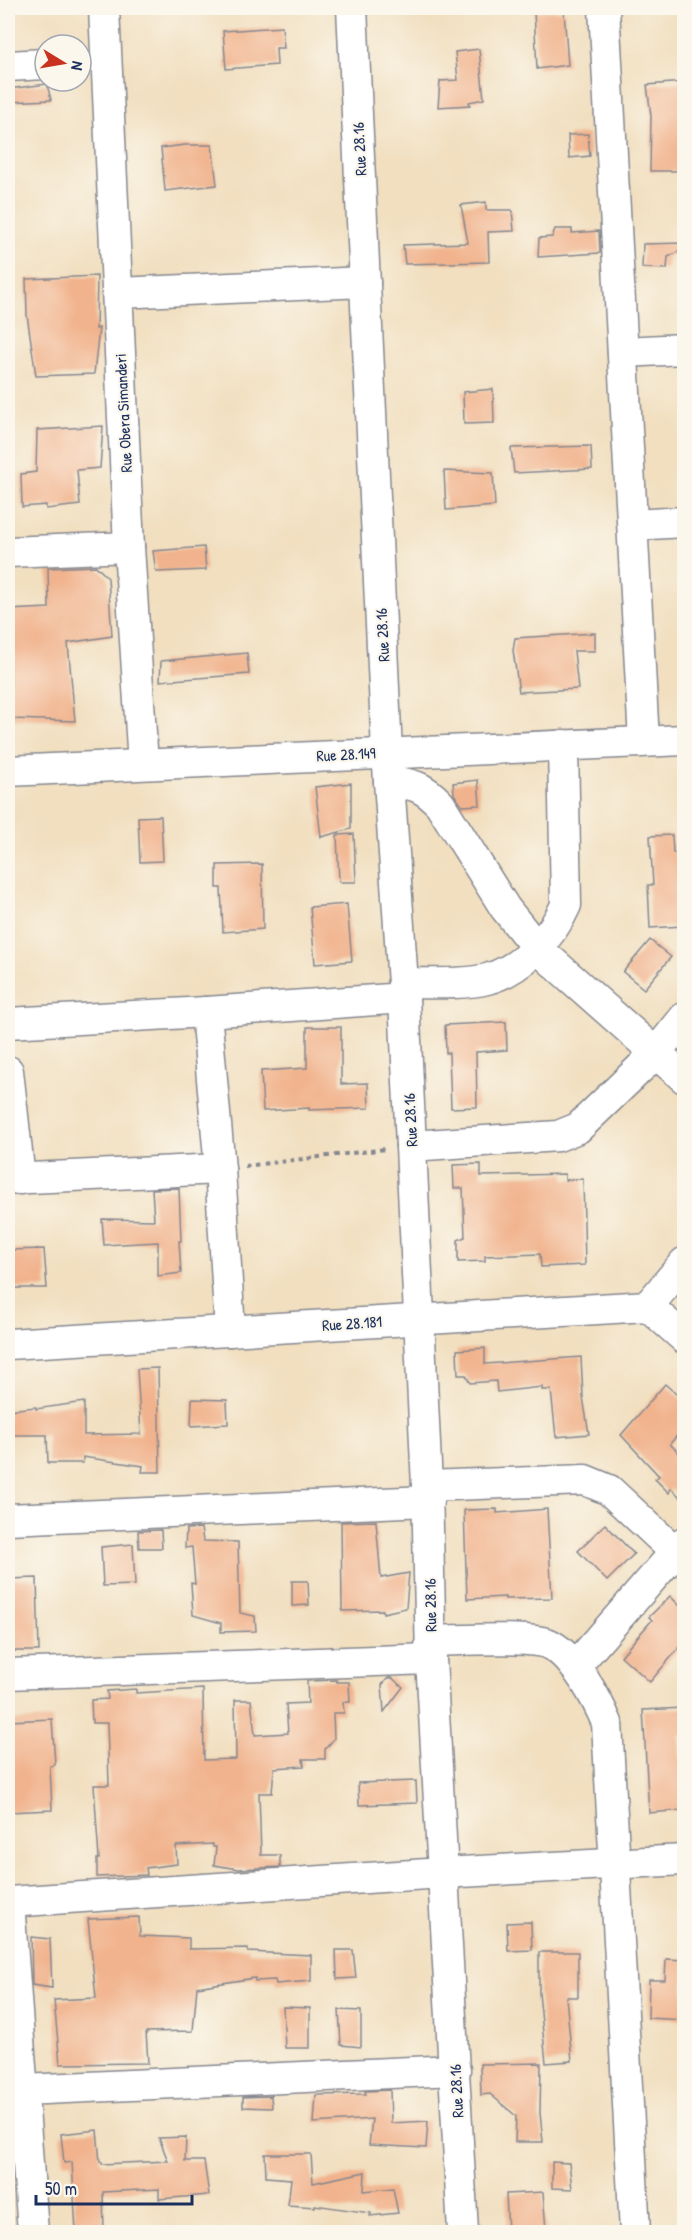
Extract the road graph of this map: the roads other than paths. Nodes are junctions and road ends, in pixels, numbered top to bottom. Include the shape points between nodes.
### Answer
1 (104, 8) edge
2 (352, 8) edge
3 (604, 8) edge
4 (94, 62) edge
5 (33, 65) edge
6 (8, 66) edge
7 (365, 282) junction
8 (118, 293) junction
9 (684, 349) edge
10 (623, 352) junction
11 (684, 522) edge
12 (633, 525) junction
13 (129, 547) junction
14 (8, 552) edge
15 (684, 740) edge
16 (644, 741) junction
17 (563, 745) junction
18 (143, 764) junction
19 (388, 767) junction
20 (8, 771) edge
21 (537, 948) junction
22 (404, 991) junction
23 (206, 1012) junction
24 (684, 1017) edge
25 (8, 1023) edge
26 (655, 1054) junction
27 (8, 1071) edge
28 (684, 1078) edge
29 (411, 1146) junction
30 (220, 1169) junction
31 (14, 1179) edge
32 (684, 1263) edge
33 (648, 1306) junction
34 (419, 1318) junction
35 (230, 1331) junction
36 (684, 1338) edge
37 (8, 1344) edge
38 (427, 1493) junction
39 (8, 1519) edge
40 (682, 1551) edge
41 (431, 1650) junction
42 (575, 1667) junction
43 (8, 1674) edge
44 (684, 1860) edge
45 (614, 1864) junction
46 (442, 1873) junction
47 (8, 1902) edge
48 (455, 2070) junction
49 (22, 2090) junction
50 (33, 2232) edge
51 (463, 2232) edge
52 (635, 2232) edge

1 - 4 street
2 - 7 street, Rue 28.16
3 - 10 street
4 - 8 street, Rue Obera Simanderi
5 - 6 street
7 - 8 street
7 - 19 street, Rue 28.16
8 - 13 street, Rue Obera Simanderi
9 - 10 street
10 - 12 street
11 - 12 street
12 - 16 street
13 - 14 street
13 - 18 street, Rue Obera Simanderi
15 - 16 street, Rue 28.149
16 - 17 street, Rue 28.149
17 - 19 street, Rue 28.149
17 - 21 street via 566,905 559,921
18 - 19 street, Rue 28.149
18 - 20 street, Rue 28.149
19 - 21 street via 428,791 440,804 505,908
19 - 22 street, Rue 28.16
21 - 22 street via 506,973 484,980
21 - 26 street
22 - 23 street
22 - 29 street, Rue 28.16
23 - 25 street
23 - 30 street
24 - 26 street
26 - 28 street
26 - 29 street via 578,1128 558,1136
27 - 31 street
29 - 34 street, Rue 28.16
30 - 31 street
30 - 35 street
32 - 33 street
33 - 34 street, Rue 28.181
33 - 36 street
34 - 35 street, Rue 28.181
34 - 38 street, Rue 28.16
35 - 37 street, Rue 28.181
38 - 39 street
38 - 40 street via 585,1480 609,1490
38 - 41 street, Rue 28.16
40 - 42 street
41 - 42 street via 531,1640 551,1645
41 - 43 street
41 - 46 street, Rue 28.16
42 - 45 street via 598,1701 607,1723
44 - 45 street
45 - 46 street
45 - 52 street
46 - 47 street
46 - 48 street, Rue 28.16
47 - 49 street
48 - 49 street
48 - 51 street, Rue 28.16
49 - 50 street

